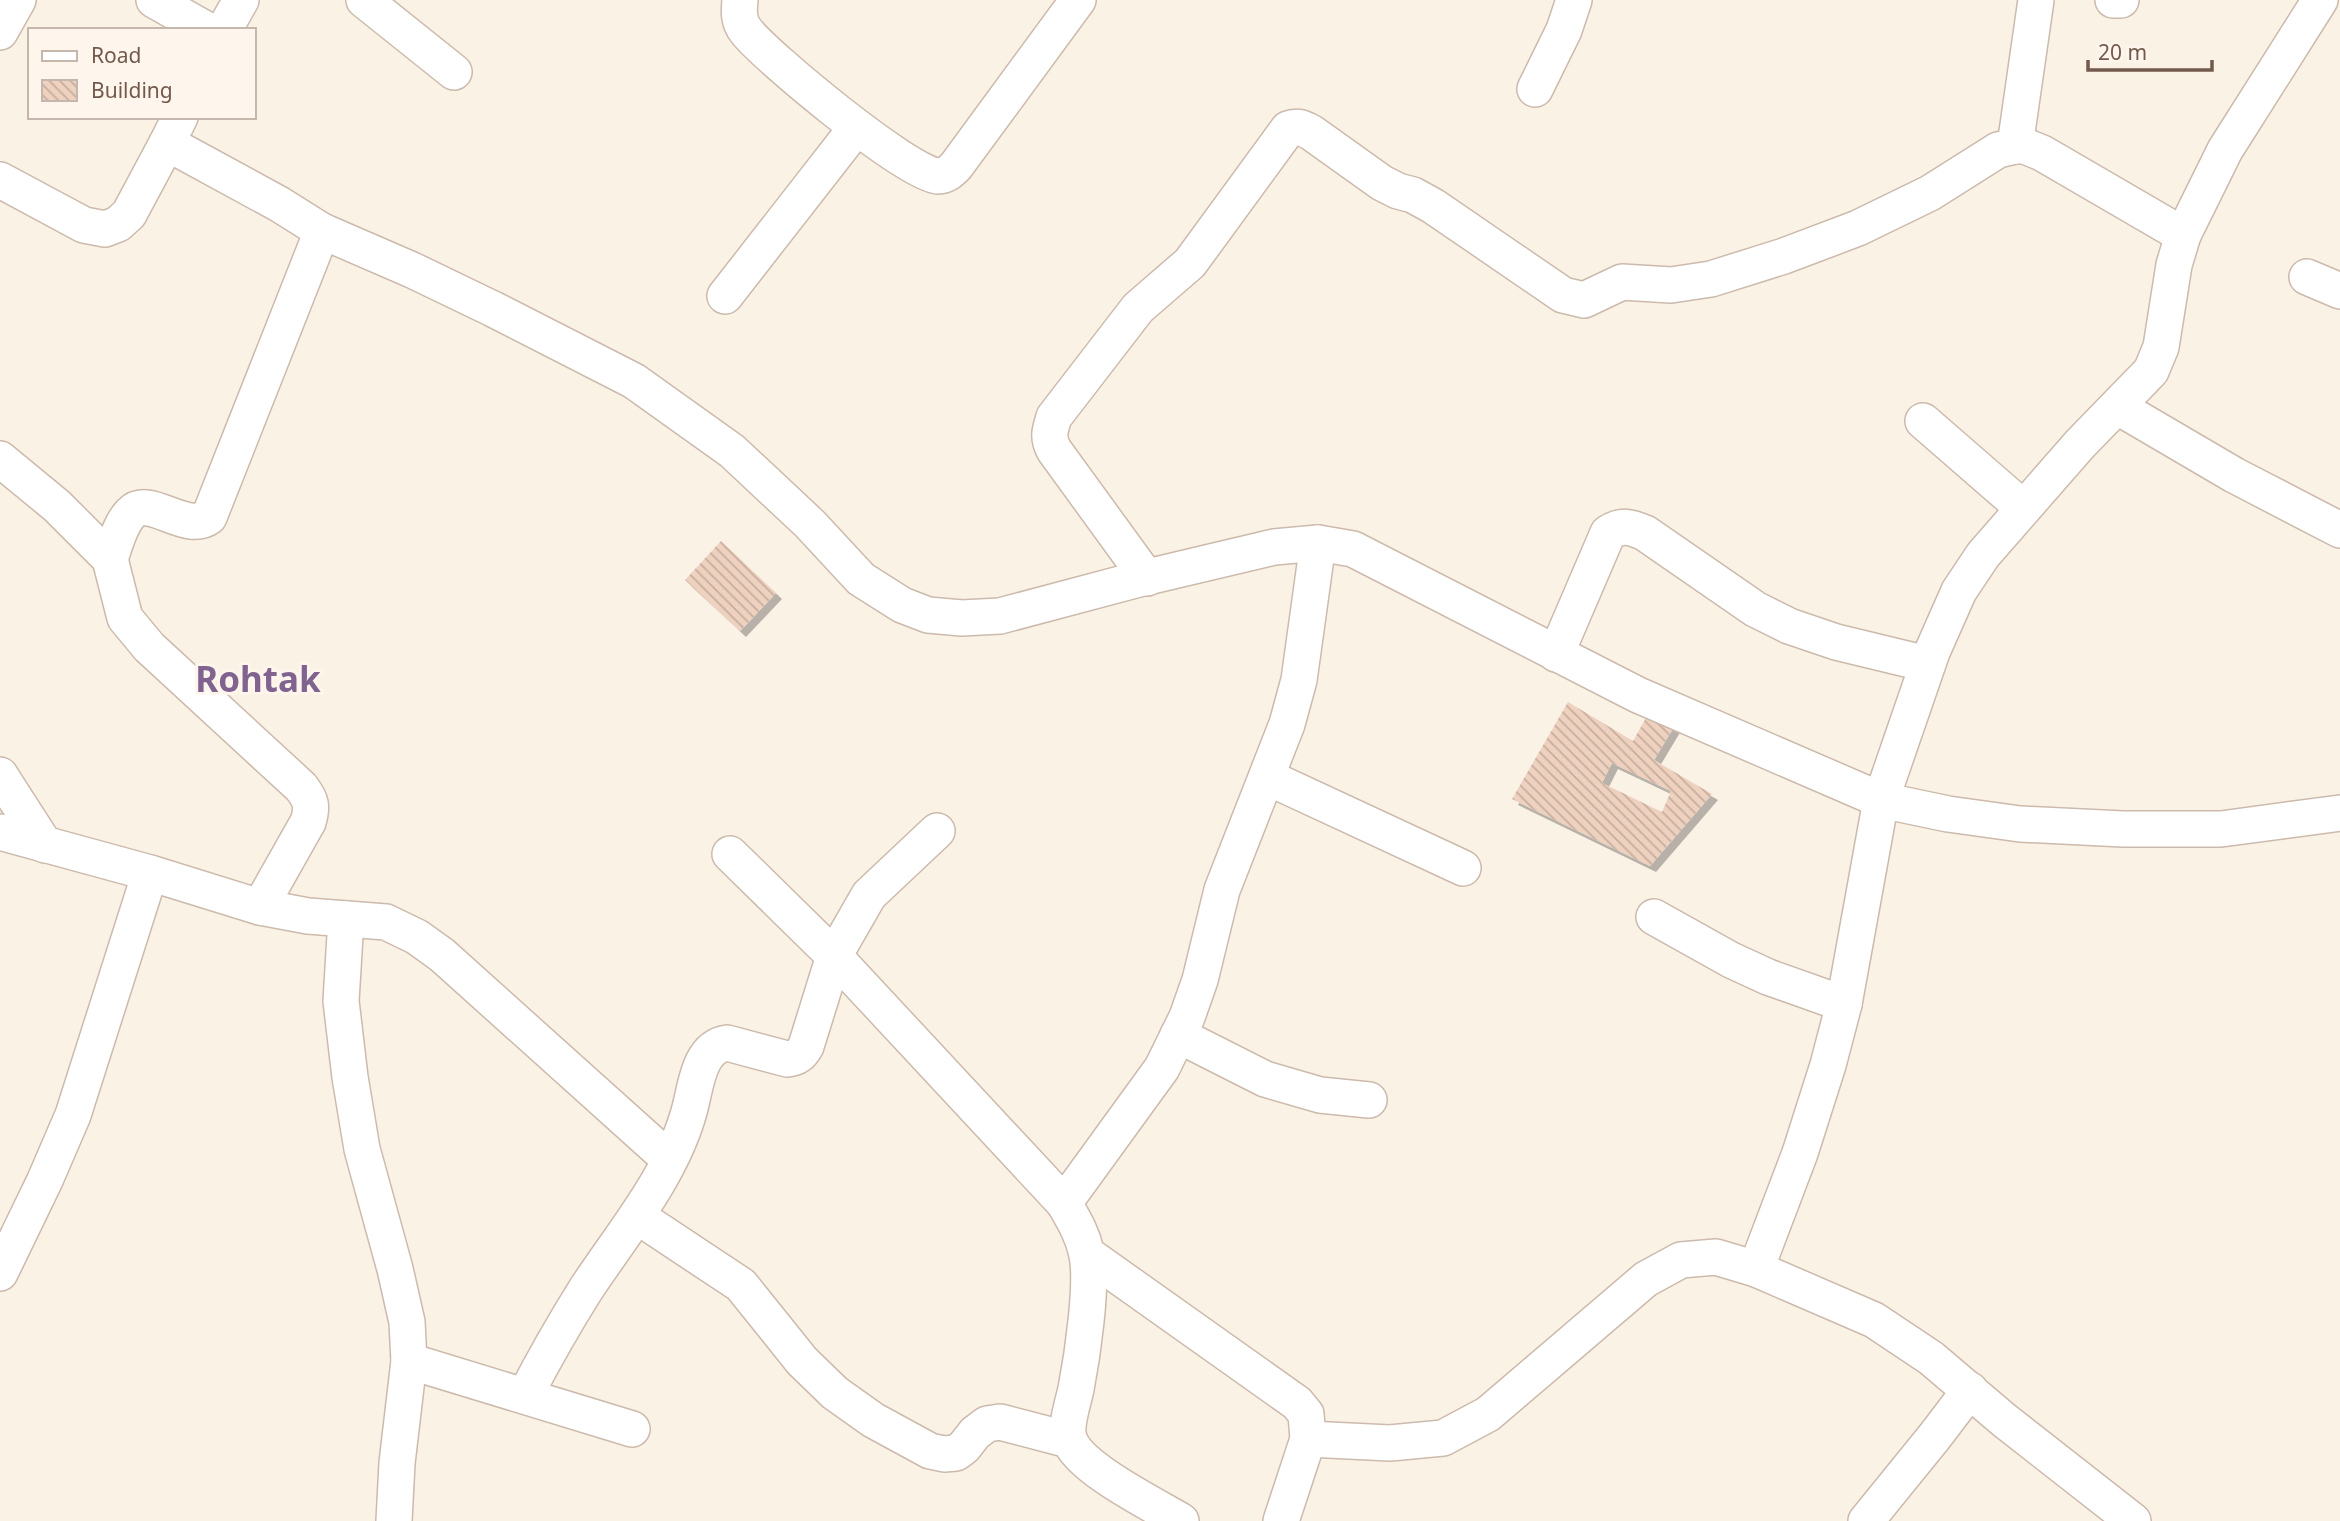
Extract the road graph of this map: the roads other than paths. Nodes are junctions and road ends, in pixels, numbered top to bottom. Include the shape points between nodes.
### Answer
1 (18, 0) edge
2 (154, 0) edge
3 (241, 0) edge
4 (364, 0) edge
5 (740, 0) edge
6 (1078, 0) edge
7 (1574, 0) edge
8 (2036, 0) edge
9 (2113, 0) edge
10 (2121, 0) edge
11 (2320, 0) edge
12 (203, 28) edge
13 (225, 28) edge
14 (0, 32) edge
15 (454, 72) dead end
16 (1535, 89) dead end
17 (856, 128) junction
18 (174, 130) edge
19 (2015, 146) junction
20 (0, 180) edge
21 (322, 231) junction
22 (2183, 235) junction
23 (2307, 277) dead end
24 (2340, 291) edge
25 (725, 296) dead end
26 (2118, 407) junction
27 (1923, 421) dead end
28 (0, 459) edge
29 (2023, 508) junction
30 (2340, 530) edge
31 (1318, 543) junction
32 (110, 559) junction
33 (1147, 578) junction
34 (1556, 654) junction
35 (1927, 664) junction
36 (0, 775) edge
37 (1267, 777) junction
38 (1881, 800) junction
39 (2340, 813) edge
40 (937, 831) dead end
41 (0, 832) edge
42 (45, 845) junction
43 (730, 853) dead end
44 (1463, 868) dead end
45 (150, 873) junction
46 (260, 907) junction
47 (1654, 917) dead end
48 (346, 919) junction
49 (834, 956) junction
50 (1844, 1004) junction
51 (1178, 1035) junction
52 (1369, 1100) dead end
53 (669, 1159) junction
54 (1064, 1203) junction
55 (638, 1216) junction
56 (1087, 1254) junction
57 (1756, 1269) junction
58 (0, 1273) edge
59 (409, 1362) junction
60 (1970, 1390) junction
61 (525, 1396) junction
62 (632, 1429) dead end
63 (1308, 1439) junction
64 (1069, 1440) junction
65 (394, 1521) edge
66 (1181, 1521) edge
67 (1280, 1521) edge
68 (1866, 1521) edge
69 (2133, 1521) edge

1 - 14 street
2 - 12 street
3 - 13 street
4 - 15 street
5 - 17 street via 739,16 745,30
6 - 17 street via 947,174 924,173
7 - 16 street
8 - 19 street
9 - 10 street
11 - 22 street via 2225,150
17 - 25 street
18 - 20 street via 129,214 104,229 84,225
18 - 21 street
19 - 22 street via 2042,153
19 - 33 street via 1998,150 1930,193 1858,228 1784,256 1698,281 1671,285 1622,282 1584,300 1563,295 1433,206 1382,183 1302,127 1288,129 1190,263 1138,308 1054,416 1049,431 1054,450
21 - 32 street via 209,517 192,522 151,509 133,510
21 - 33 street via 458,292 634,381 732,451 861,579 928,615 1000,616
22 - 26 street via 2161,347 2151,371
23 - 24 street
26 - 29 street
26 - 30 street
27 - 29 street
28 - 32 street via 57,506
29 - 35 street via 1968,575
31 - 33 street via 1274,547
31 - 34 street via 1353,549
31 - 37 street via 1299,680
32 - 46 street via 125,618 149,647 311,799 308,822
34 - 35 street via 1608,533 1629,526 1646,533 1755,609 1789,626
34 - 38 street via 1638,695
35 - 38 street
36 - 42 street
37 - 44 street
37 - 51 street via 1222,890 1200,980
38 - 39 street via 2020,824 2123,829 2221,829
38 - 50 street
40 - 49 street via 869,895
41 - 42 street
42 - 45 street
43 - 49 street
45 - 46 street
45 - 58 street via 73,1115
46 - 48 street
47 - 50 street via 1731,960
48 - 53 street via 386,922 442,955
48 - 59 street via 341,1001 350,1077 362,1149 407,1322
49 - 53 street via 801,1054 787,1059 727,1042 710,1051
49 - 54 street
50 - 57 street via 1800,1153
51 - 52 street via 1265,1079 1320,1095
51 - 54 street via 1162,1069
53 - 55 street
54 - 56 street
55 - 61 street via 560,1330
55 - 64 street via 741,1285 802,1361 835,1393 930,1451 956,1453 987,1424 1000,1422
56 - 63 street via 1297,1404 1306,1414
56 - 64 street via 1086,1308
57 - 60 street via 1874,1320
57 - 63 street via 1716,1257 1681,1260 1646,1279 1488,1414 1443,1438 1390,1443
59 - 61 street
59 - 65 street
60 - 68 street
60 - 69 street
61 - 62 street
63 - 67 street
64 - 66 street via 1080,1457 1101,1473

